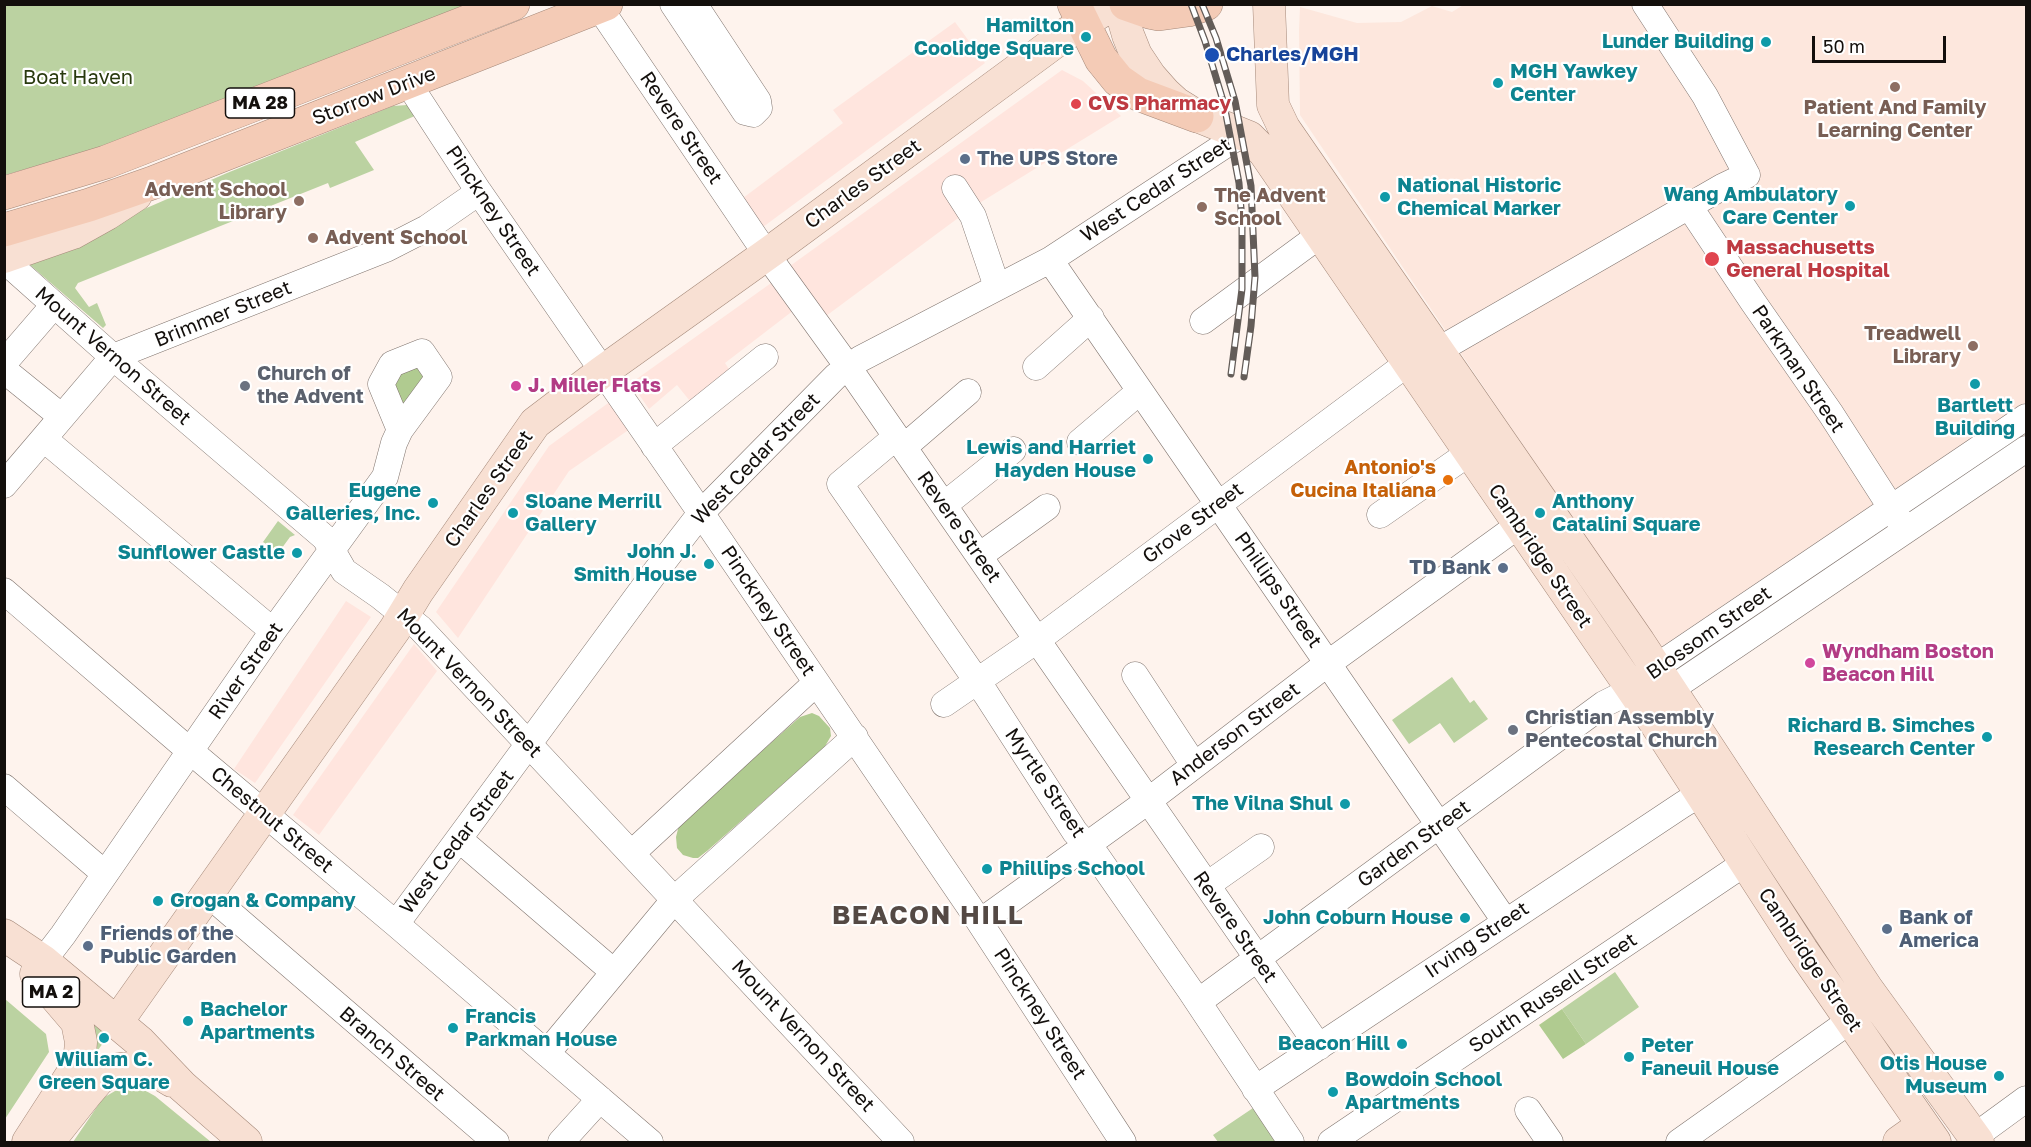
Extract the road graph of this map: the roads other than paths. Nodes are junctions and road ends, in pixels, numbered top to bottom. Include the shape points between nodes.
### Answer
1 (513, 4) edge
2 (673, 4) edge
3 (694, 4) edge
4 (1113, 4) edge
5 (1119, 4) edge
6 (1126, 4) edge
7 (1206, 4) edge
8 (1269, 4) edge
9 (1645, 4) edge
10 (602, 6) edge
11 (1079, 13) edge
12 (408, 83) junction
13 (1273, 99) junction
14 (1197, 116) junction
15 (1242, 134) junction
16 (152, 183) junction
17 (955, 188) dead end
18 (480, 192) junction
19 (4, 193) edge
20 (1689, 206) junction
21 (4, 230) edge
22 (1320, 235) junction
23 (767, 255) junction
24 (4, 258) edge
25 (1050, 260) junction
26 (997, 287) junction
27 (54, 305) junction
28 (1091, 318) junction
29 (1203, 321) dead end
30 (1437, 351) junction
31 (113, 357) junction
32 (765, 357) dead end
33 (4, 363) edge
34 (1408, 363) junction
35 (1036, 367) dead end
36 (848, 368) junction
37 (4, 370) edge
38 (602, 372) junction
39 (1140, 391) junction
40 (968, 392) dead end
41 (62, 417) junction
42 (2026, 417) edge
43 (400, 430) junction
44 (44, 439) junction
45 (1080, 441) dead end
46 (900, 442) junction
47 (654, 446) junction
48 (2026, 449) edge
49 (1013, 450) dead end
50 (1470, 453) junction
51 (4, 485) edge
52 (1218, 504) junction
53 (944, 505) junction
54 (1047, 507) dead end
55 (1891, 509) junction
56 (702, 513) junction
57 (1380, 515) dead end
58 (1520, 525) junction
59 (1906, 532) junction
60 (333, 550) junction
61 (979, 556) junction
62 (4, 591) edge
63 (405, 615) junction
64 (273, 631) junction
65 (1037, 640) junction
66 (1328, 664) junction
67 (1135, 675) dead end
68 (1663, 678) junction
69 (977, 681) junction
70 (816, 683) junction
71 (1632, 690) junction
72 (944, 704) dead end
73 (855, 737) junction
74 (530, 744) junction
75 (190, 751) junction
76 (1194, 765) junction
77 (1733, 786) junction
78 (4, 787) edge
79 (1701, 793) junction
80 (1148, 801) junction
81 (265, 812) junction
82 (1440, 825) junction
83 (1087, 845) junction
84 (467, 846) dead end
85 (1261, 847) dead end
86 (632, 853) junction
87 (1745, 863) junction
88 (104, 873) junction
89 (1207, 885) junction
90 (208, 894) junction
91 (675, 899) junction
92 (1505, 921) junction
93 (980, 922) junction
94 (396, 924) junction
95 (5, 935) edge
96 (1258, 960) junction
97 (43, 961) junction
98 (608, 967) dead end
99 (1198, 1002) junction
100 (1851, 1020) junction
101 (117, 1022) junction
102 (1319, 1047) junction
103 (547, 1053) junction
104 (182, 1086) junction
105 (1255, 1089) junction
106 (600, 1099) junction
107 (2026, 1099) edge
108 (1528, 1110) dead end
109 (1919, 1137) edge
110 (1976, 1140) edge
111 (28, 1143) edge
112 (48, 1143) edge
113 (246, 1143) edge
114 (496, 1143) edge
115 (561, 1143) edge
116 (650, 1143) edge
117 (901, 1143) edge
118 (1123, 1143) edge
119 (1291, 1143) edge
120 (1331, 1143) edge
121 (1550, 1143) edge
122 (1679, 1143) edge

1 - 19 highway, Storrow Drive / MA 28 via 139,150
2 - 3 street via 745,112 753,114 759,108 758,101
4 - 11 main road, Charles Street
5 - 14 main road, Cambridge Street via 1131,43 1150,76 1176,103
6 - 7 highway via 1160,14
8 - 13 main road, Cambridge Street
9 - 20 street via 1705,96 1747,175
10 - 12 highway, Storrow Drive / MA 28
10 - 23 street, Revere Street
11 - 14 highway via 1101,59 1118,80 1138,94
11 - 23 main road, Charles Street
12 - 16 highway, Storrow Drive / MA 28
12 - 18 street, Pinckney Street
13 - 15 main road via 1266,118
13 - 30 main road, Cambridge Street via 1284,128
14 - 15 main road, Cambridge Street
15 - 22 main road, Cambridge Street via 1264,152
15 - 25 street, West Cedar Street
16 - 21 highway, Storrow Drive
16 - 24 main road, MA 28 via 86,227
17 - 26 street via 973,216
18 - 31 street, Brimmer Street via 427,228 386,249
18 - 38 street, Pinckney Street
20 - 30 street
20 - 55 street, Parkman Street
22 - 29 street
22 - 34 main road, Cambridge Street
23 - 36 street, Revere Street
23 - 38 main road, Charles Street
24 - 27 street, Mount Vernon Street
25 - 26 street, West Cedar Street
25 - 28 street, Phillips Street
26 - 36 street, West Cedar Street
27 - 31 street, Mount Vernon Street
27 - 33 street
28 - 35 street
28 - 39 street, Phillips Street
30 - 34 main road
30 - 68 main road, Cambridge Street
31 - 41 street, Brimmer Street
31 - 60 street, Mount Vernon Street via 325,538
32 - 47 street
34 - 50 main road, Cambridge Street
34 - 52 street, Grove Street
36 - 46 street, Revere Street
36 - 56 street, West Cedar Street
37 - 41 street
38 - 47 street, Pinckney Street
38 - 63 main road, Charles Street via 535,423
39 - 45 street
39 - 52 street, Phillips Street
40 - 46 street
41 - 44 street, Brimmer Street
42 - 55 street, Blossom Street
43 - 43 street, River Street via 381,384 392,364 422,352 439,377
43 - 60 street, River Street via 385,477
44 - 51 street, Brimmer Street
44 - 64 street
46 - 53 street, Revere Street
46 - 69 street, Myrtle Street via 840,484
47 - 56 street, Pinckney Street
48 - 59 street, Blossom Street
49 - 53 street
50 - 57 street
50 - 58 main road, Cambridge Street
52 - 65 street, Grove Street
52 - 66 street, Phillips Street
53 - 61 street, Revere Street
54 - 61 street
55 - 59 street, Parkman Street
55 - 68 street, Blossom Street
56 - 70 street, Pinckney Street
56 - 74 street, West Cedar Street
58 - 66 street, Anderson Street
58 - 71 main road, Cambridge Street
59 - 68 street, Blossom Street
60 - 63 street, Mount Vernon Street via 344,571
60 - 64 street, River Street
61 - 65 street, Revere Street
62 - 75 street, Chestnut Street
63 - 74 street, Mount Vernon Street
63 - 81 main road, Charles Street
64 - 75 street, River Street
65 - 69 street, Grove Street
65 - 80 street, Revere Street
66 - 76 street, Anderson Street
66 - 82 street, Phillips Street
67 - 76 street
68 - 71 street, Blossom Street via 1651,693
68 - 77 main road, Cambridge Street
69 - 72 street, Grove Street
69 - 83 street, Myrtle Street
70 - 73 street, Pinckney Street
70 - 86 street
71 - 79 main road, Cambridge Street
71 - 82 street, Garden Street via 1604,704
73 - 91 street
73 - 93 street, Pinckney Street
74 - 86 street, Mount Vernon Street
74 - 94 street, West Cedar Street
75 - 81 street, Chestnut Street
75 - 88 street, River Street
76 - 80 street, Anderson Street
77 - 79 street, Irving Street
77 - 110 main road, Cambridge Street via 1868,990
78 - 88 street
79 - 87 main road, Cambridge Street
79 - 92 street, Irving Street
80 - 83 street, Anderson Street
80 - 89 street, Revere Street
81 - 90 main road, Charles Street
81 - 94 street, Chestnut Street
82 - 92 street, Phillips Street
82 - 96 street, Garden Street
83 - 93 street, Anderson Street
83 - 99 street, Myrtle Street
84 - 98 street
85 - 89 street
86 - 91 street, Mount Vernon Street
87 - 100 main road, Cambridge Street
87 - 120 street, South Russell Street
88 - 97 street, River Street
89 - 96 street, Revere Street
90 - 101 main road, Charles Street
90 - 114 street, Branch Street
91 - 103 street
91 - 117 street, Mount Vernon Street
92 - 102 street, Irving Street
93 - 118 street, Pinckney Street
94 - 103 street, Chestnut Street
95 - 97 main road
95 - 111 main road, MA 2 via 76,1022 81,1036 72,1074
96 - 99 street, Garden Street
96 - 102 street, Revere Street
97 - 101 main road
99 - 105 street, Myrtle Street
100 - 109 main road, Cambridge Street
100 - 122 street
101 - 104 main road
102 - 105 street, Irving Street
103 - 106 street, Chestnut Street
104 - 112 main road via 142,1067 124,1067 107,1074
104 - 113 main road
105 - 119 street, Myrtle Street
106 - 115 street
106 - 116 street, Chestnut Street
107 - 110 street
108 - 121 street

